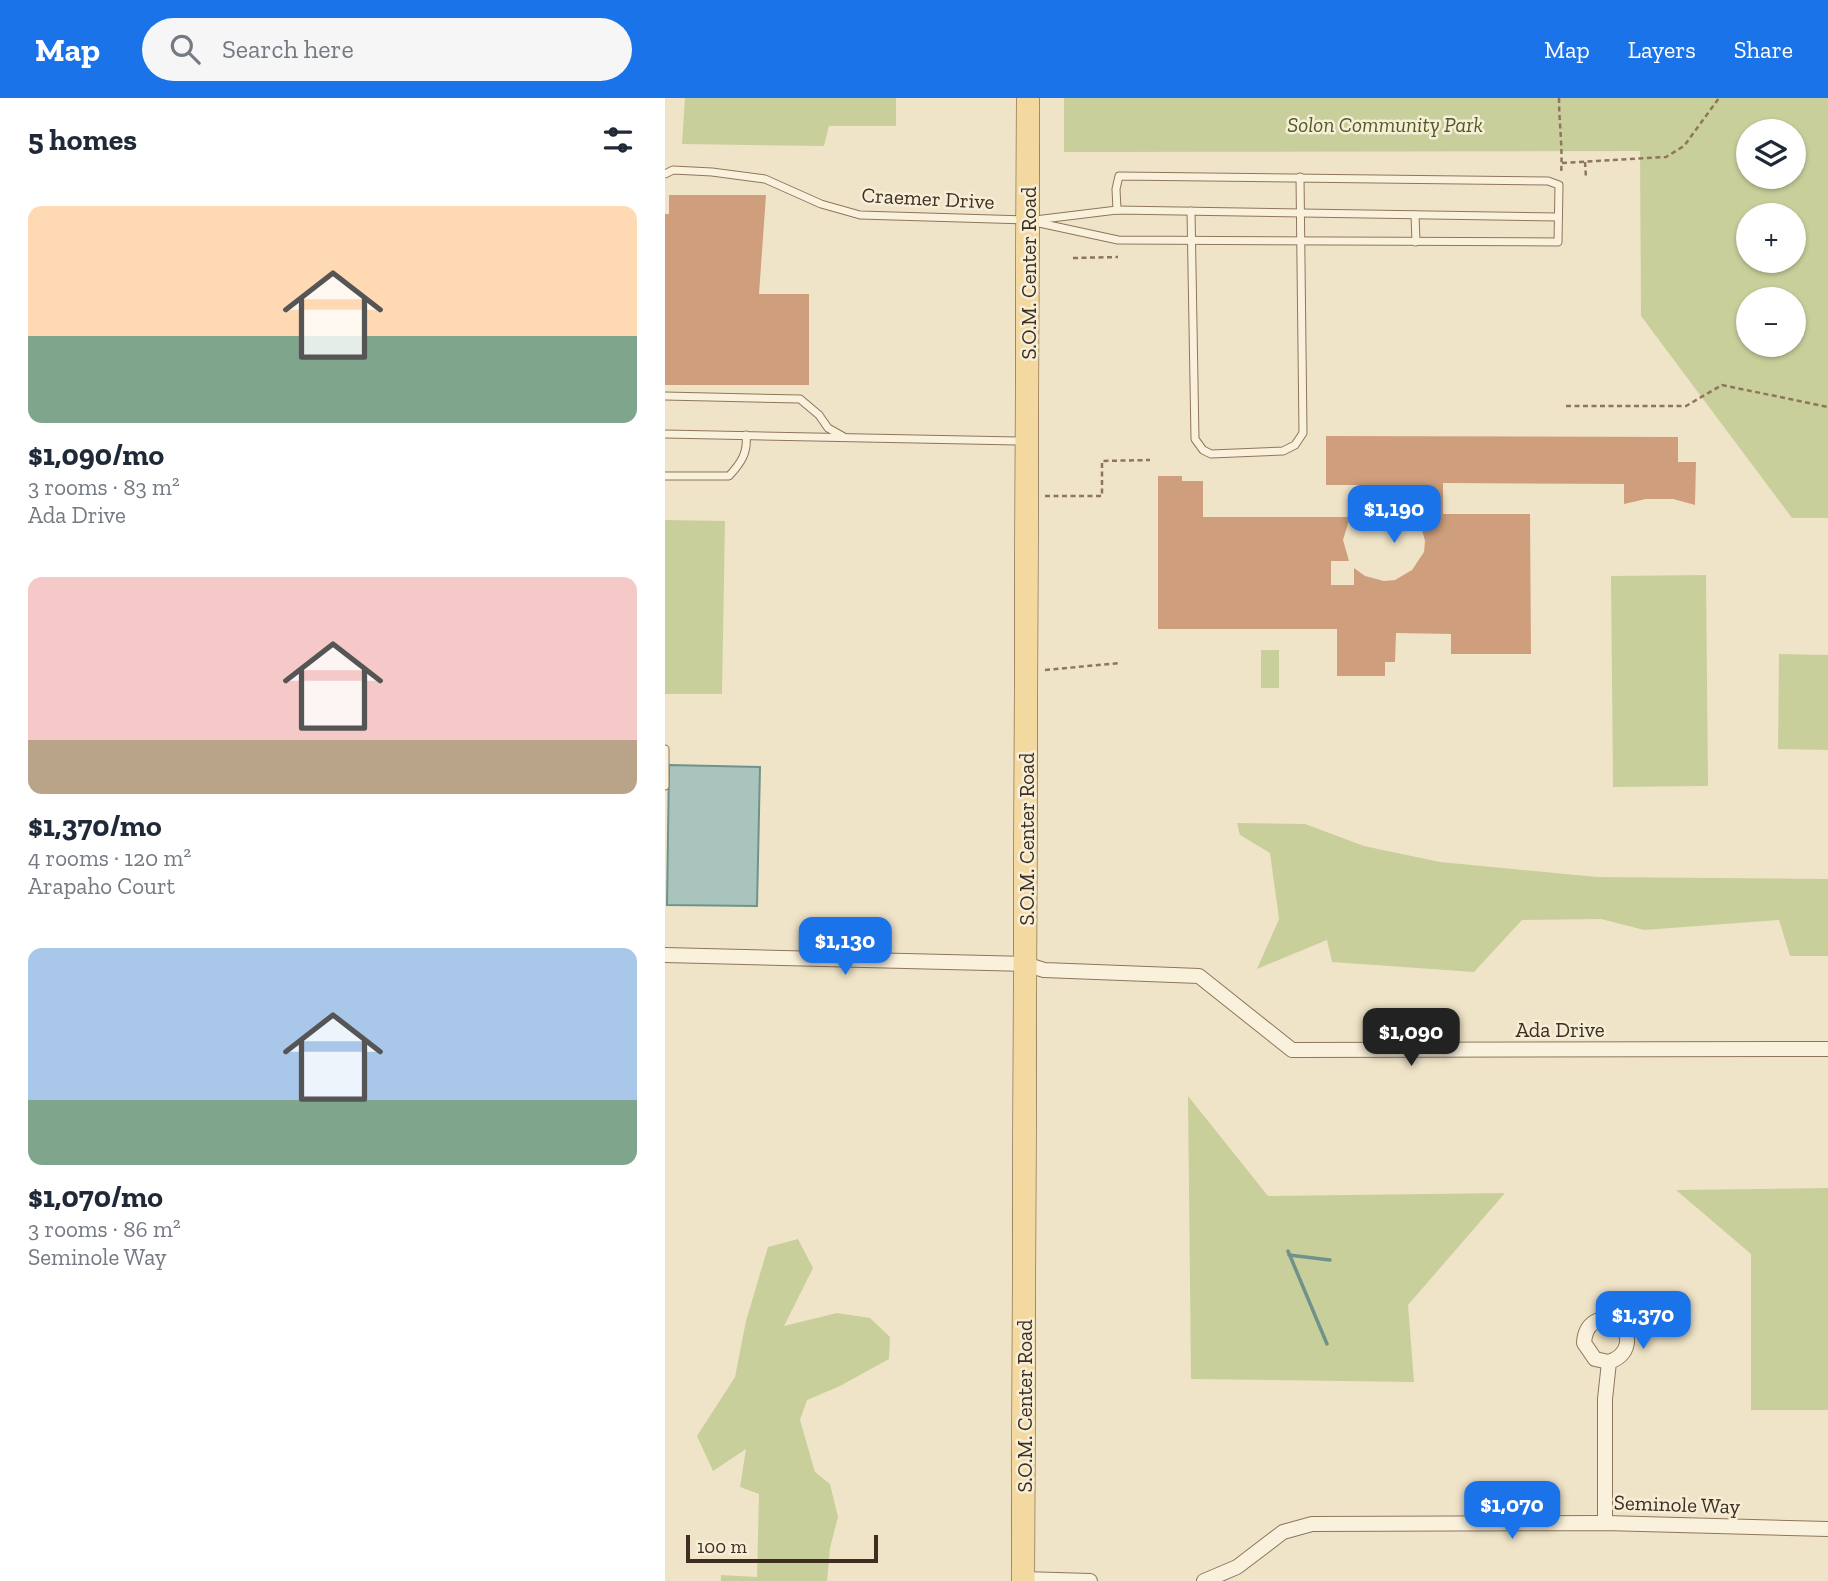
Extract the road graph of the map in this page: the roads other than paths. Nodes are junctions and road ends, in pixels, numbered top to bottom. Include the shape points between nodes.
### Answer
1 (1028, 98) edge
2 (665, 165) edge
3 (669, 172) edge
4 (1300, 177) junction
5 (1117, 210) junction
6 (1191, 211) junction
7 (1299, 213) junction
8 (1415, 215) junction
9 (1558, 217) junction
10 (1029, 220) junction
11 (1193, 241) junction
12 (1299, 241) junction
13 (1416, 242) junction
14 (665, 396) edge
15 (665, 434) edge
16 (746, 435) junction
17 (845, 438) junction
18 (1027, 441) junction
19 (665, 476) edge
20 (665, 749) edge
21 (665, 786) edge
22 (665, 955) edge
23 (1025, 964) junction
24 (1828, 1049) edge
25 (1609, 1362) dead end
26 (1605, 1523) junction
27 (1828, 1529) edge
28 (1023, 1580) edge
29 (1090, 1581) edge
30 (1204, 1581) edge

1 - 10 main road, S.O.M. Center Road
2 - 3 lane
3 - 10 lane, Craemer Drive via 765,178 821,204 860,215
4 - 5 lane via 1119,176
4 - 7 lane
4 - 9 lane via 1548,181 1559,185
5 - 6 lane
5 - 10 lane
6 - 7 lane
6 - 11 lane
7 - 8 lane
7 - 12 lane
8 - 9 lane
8 - 13 lane
9 - 13 lane via 1557,242
10 - 11 lane via 1118,240
10 - 18 main road, S.O.M. Center Road
11 - 12 lane
11 - 12 lane via 1195,439 1211,454 1283,452 1295,446 1303,433
12 - 13 lane
14 - 17 lane via 800,399 828,428
15 - 16 lane
16 - 17 lane
16 - 19 lane via 741,463 729,476
17 - 18 lane
18 - 23 main road, S.O.M. Center Road
20 - 21 lane
22 - 23 street, Ada Drive
23 - 24 street, Ada Drive via 1044,970 1199,976 1292,1050
23 - 28 main road, S.O.M. Center Road
25 - 26 street
26 - 27 street, Seminole Way
26 - 30 street, Seminole Way via 1311,1524 1283,1532 1237,1567
28 - 29 street

